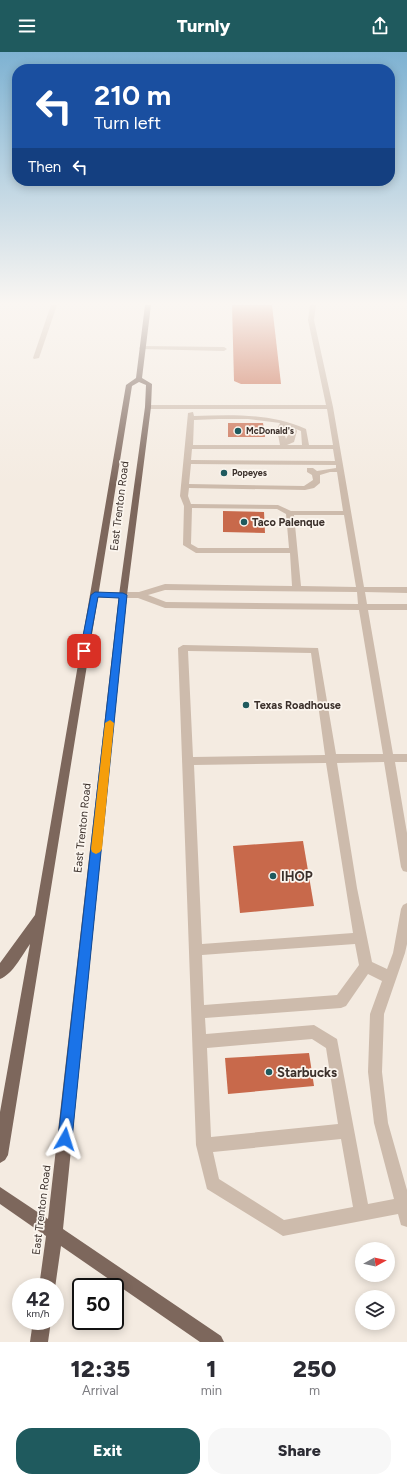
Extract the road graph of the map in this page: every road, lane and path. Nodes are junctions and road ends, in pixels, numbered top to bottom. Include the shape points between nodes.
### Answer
1 (140, 365) edge
2 (321, 365) edge
3 (139, 379) junction
4 (192, 406) junction
5 (148, 407) junction
6 (330, 408) junction
7 (191, 418) junction
8 (284, 422) junction
9 (284, 445) junction
10 (189, 446) junction
11 (306, 447) junction
12 (336, 447) junction
13 (187, 462) junction
14 (299, 462) junction
15 (340, 466) junction
16 (316, 474) junction
17 (185, 486) junction
18 (188, 506) junction
19 (290, 513) junction
20 (347, 513) junction
21 (293, 551) junction
22 (297, 589) junction
23 (360, 589) junction
24 (407, 590) edge
25 (95, 595) junction
26 (123, 595) junction
27 (139, 595) junction
28 (363, 607) junction
29 (407, 607) edge
30 (390, 758) junction
31 (407, 758) edge
32 (332, 759) junction
33 (188, 761) junction
34 (404, 830) edge
35 (407, 867) edge
36 (407, 909) edge
37 (41, 915) junction
38 (360, 938) junction
39 (195, 950) junction
40 (366, 966) junction
41 (0, 974) edge
42 (391, 978) junction
43 (198, 1012) junction
44 (199, 1042) junction
45 (347, 1131) junction
46 (204, 1145) junction
47 (0, 1155) edge
48 (0, 1195) edge
49 (405, 1212) edge
50 (362, 1213) junction
51 (55, 1232) junction
52 (48, 1278) edge
53 (41, 1330) edge
54 (39, 1342) edge
55 (215, 1342) edge

1 - 3 main road
2 - 6 street
3 - 5 main road, East Trenton Road via 149,384
3 - 25 main road, East Trenton Road via 129,385
4 - 5 street
4 - 6 street
4 - 7 street
5 - 26 main road, East Trenton Road
6 - 12 street
7 - 8 street via 267,418
7 - 10 street
8 - 9 street via 280,429
8 - 9 street via 294,431 291,440
8 - 11 street via 304,430
9 - 10 street
9 - 11 street
10 - 13 street
11 - 12 street
12 - 15 street
13 - 14 street
13 - 17 street
14 - 15 street
14 - 16 street
15 - 16 street
15 - 20 street
16 - 17 street via 316,481 305,488
17 - 18 street via 184,496
18 - 19 street via 278,507
18 - 21 street via 187,545 191,548
19 - 20 street
19 - 21 street
20 - 23 street
21 - 22 street
22 - 23 street
22 - 27 street via 165,587
23 - 24 street
23 - 28 street
25 - 26 street
25 - 37 main road, East Trenton Road
26 - 27 street
26 - 51 main road, East Trenton Road
27 - 28 street via 165,605
28 - 29 street
28 - 30 street
30 - 31 street
30 - 32 street
30 - 34 street
32 - 33 street
32 - 33 street via 315,650 183,648
32 - 38 street
33 - 39 street
34 - 35 street
36 - 42 street via 399,953
37 - 41 main road
37 - 47 main road, East Trenton Road
38 - 39 street
38 - 40 street
39 - 43 street
40 - 42 street
40 - 43 street via 341,1001
42 - 49 street via 377,1014 375,1072 381,1124
43 - 44 street
44 - 45 street via 314,1032 332,1044
44 - 46 street
45 - 46 street
45 - 50 street
46 - 50 street via 212,1184 283,1228
48 - 51 main road
49 - 50 street
51 - 52 main road, East Trenton Road
51 - 55 main road
53 - 54 main road

